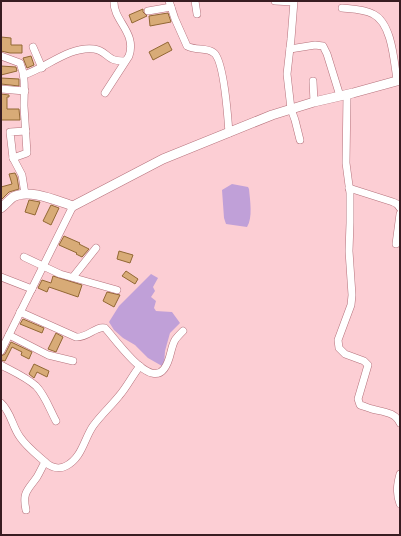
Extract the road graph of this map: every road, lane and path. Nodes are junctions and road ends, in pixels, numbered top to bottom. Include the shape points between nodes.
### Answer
1 (114, 1) edge
2 (195, 1) edge
3 (275, 1) edge
4 (294, 1) edge
5 (170, 4) edge
6 (342, 8) dead end
7 (148, 11) dead end
8 (197, 14) dead end
9 (33, 47) dead end
10 (290, 48) junction
11 (1, 56) edge
12 (125, 61) junction
13 (42, 68) junction
14 (24, 75) junction
15 (399, 80) edge
16 (313, 81) dead end
17 (1, 89) edge
18 (25, 91) junction
19 (105, 93) dead end
20 (344, 95) junction
21 (314, 102) junction
22 (291, 109) junction
23 (26, 131) junction
24 (1, 132) edge
25 (10, 132) junction
26 (229, 133) junction
27 (300, 140) dead end
28 (13, 158) junction
29 (350, 188) junction
30 (25, 194) junction
31 (72, 206) junction
32 (1, 208) edge
33 (400, 208) edge
34 (400, 214) edge
35 (396, 244) dead end
36 (96, 248) dead end
37 (24, 257) dead end
38 (43, 267) junction
39 (1, 277) edge
40 (73, 277) junction
41 (32, 289) junction
42 (117, 290) dead end
43 (20, 312) junction
44 (183, 331) dead end
45 (9, 335) junction
46 (1, 351) edge
47 (73, 361) dead end
48 (1, 365) edge
49 (140, 366) junction
50 (1, 403) edge
51 (56, 421) dead end
52 (400, 423) edge
53 (45, 462) junction
54 (400, 474) edge
55 (400, 504) edge
56 (26, 510) dead end

1 - 12 street via 131,45
2 - 8 street
3 - 4 street
4 - 10 street
5 - 7 street
5 - 26 street via 188,46 209,51 218,58
6 - 15 street via 374,14 381,21 387,29
9 - 13 street
10 - 20 street via 323,46
10 - 22 street via 287,74
11 - 14 street via 20,63
12 - 13 street via 112,59 100,50 84,49 62,56
12 - 19 street
13 - 14 street
14 - 18 street
15 - 20 street
16 - 21 street
17 - 18 street
18 - 23 street
20 - 21 street
20 - 29 street via 346,164
21 - 22 street
22 - 26 street
22 - 27 street
23 - 25 street
23 - 28 street via 27,153
24 - 25 street
25 - 28 street
26 - 31 street via 163,159
28 - 30 street via 22,175
29 - 33 street via 393,202
29 - 52 street via 349,251 352,295 351,305 338,340 339,348 345,354 368,365 358,399 360,405 394,415
30 - 31 street via 47,197
30 - 32 street via 13,197
31 - 38 street
34 - 35 street
36 - 40 street
37 - 38 street
38 - 40 street
38 - 41 street
39 - 41 street
40 - 42 street
41 - 43 street
43 - 45 street
43 - 49 street via 76,337 103,328
44 - 49 street via 175,341 163,371 154,375 149,374
45 - 46 street
45 - 47 street via 48,355
48 - 51 street via 28,380 40,391
49 - 53 street via 120,395 91,428 80,454 65,467 53,467
50 - 53 street via 7,409 20,436
53 - 56 street via 26,491
54 - 55 street via 397,492

